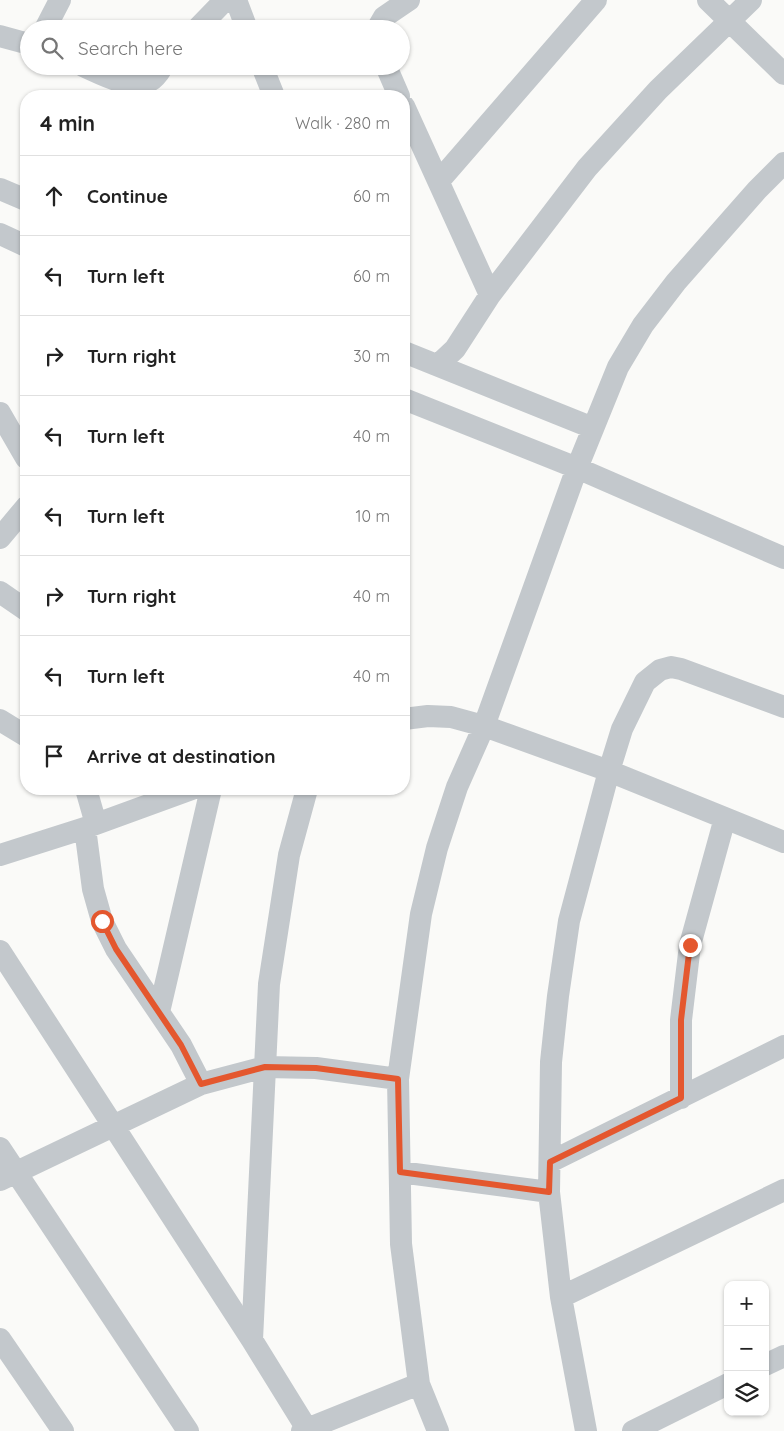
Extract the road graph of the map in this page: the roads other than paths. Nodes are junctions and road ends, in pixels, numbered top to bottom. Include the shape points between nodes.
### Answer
1 (60, 0) edge
2 (225, 0) edge
3 (236, 0) edge
4 (409, 0) edge
5 (596, 0) edge
6 (708, 0) edge
7 (751, 0) edge
8 (729, 19) junction
9 (50, 20) edge
10 (206, 20) edge
11 (244, 20) edge
12 (383, 20) edge
13 (0, 36) edge
14 (20, 42) edge
15 (784, 74) edge
16 (102, 75) edge
17 (156, 75) edge
18 (266, 75) edge
19 (390, 75) edge
20 (272, 90) edge
21 (396, 90) edge
22 (410, 119) edge
23 (784, 164) edge
24 (439, 181) junction
25 (0, 189) edge
26 (20, 197) edge
27 (0, 234) edge
28 (20, 243) edge
29 (490, 295) junction
30 (410, 354) edge
31 (439, 364) junction
32 (410, 400) edge
33 (0, 413) edge
34 (593, 428) junction
35 (20, 448) edge
36 (577, 468) junction
37 (20, 514) edge
38 (0, 538) edge
39 (784, 558) edge
40 (0, 592) edge
41 (20, 606) edge
42 (784, 707) edge
43 (410, 718) edge
44 (0, 720) edge
45 (484, 726) junction
46 (20, 732) edge
47 (609, 771) junction
48 (87, 795) edge
49 (175, 795) edge
50 (210, 795) edge
51 (305, 795) edge
52 (725, 818) junction
53 (90, 826) junction
54 (784, 842) edge
55 (0, 855) edge
56 (0, 952) edge
57 (159, 1012) junction
58 (784, 1046) edge
59 (265, 1067) junction
60 (398, 1079) junction
61 (201, 1084) junction
62 (681, 1098) junction
63 (113, 1126) junction
64 (0, 1148) edge
65 (550, 1162) junction
66 (400, 1172) junction
67 (8, 1176) edge
68 (784, 1190) edge
69 (549, 1192) junction
70 (562, 1297) junction
71 (0, 1339) edge
72 (252, 1340) junction
73 (784, 1356) edge
74 (769, 1363) edge
75 (419, 1384) junction
76 (724, 1386) edge
77 (304, 1430) edge
78 (63, 1431) edge
79 (188, 1431) edge
80 (438, 1431) edge
81 (586, 1431) edge
82 (633, 1431) edge

1 - 9 street
2 - 10 street
3 - 11 street
4 - 12 street
5 - 24 street
6 - 8 street
7 - 8 street
8 - 15 street
8 - 29 street via 587,168
13 - 14 street
16 - 17 street via 142,83
18 - 20 street
19 - 21 street
22 - 24 street
23 - 34 street via 757,190 643,325 618,367
24 - 29 street
25 - 26 street
27 - 28 street
29 - 31 street via 455,349
30 - 31 street
31 - 34 street
32 - 36 street
33 - 35 street
34 - 36 street
36 - 39 street
36 - 45 street
37 - 38 street
40 - 41 street
42 - 47 street via 682,669 660,670 646,682 638,696 622,729
43 - 45 street via 451,717
44 - 46 street
45 - 47 street
45 - 60 street via 457,787 423,905
47 - 52 street
47 - 65 street via 569,921 552,1062
48 - 53 street
49 - 53 street
50 - 57 street
51 - 59 street via 289,855 269,984
52 - 54 street
52 - 62 street via 690,945 681,1020
53 - 55 street
53 - 57 street via 93,889 102,921 116,949
56 - 63 street
57 - 61 street
58 - 62 street
59 - 60 street via 316,1068
59 - 61 street
59 - 72 street
60 - 66 street
61 - 63 street
62 - 65 street
63 - 67 street
63 - 72 street
64 - 67 street
65 - 69 street
66 - 69 street
66 - 75 street via 401,1244
67 - 79 street
68 - 70 street
69 - 70 street
70 - 81 street
71 - 78 street
72 - 77 street
73 - 74 street
75 - 77 street
75 - 80 street
76 - 82 street

